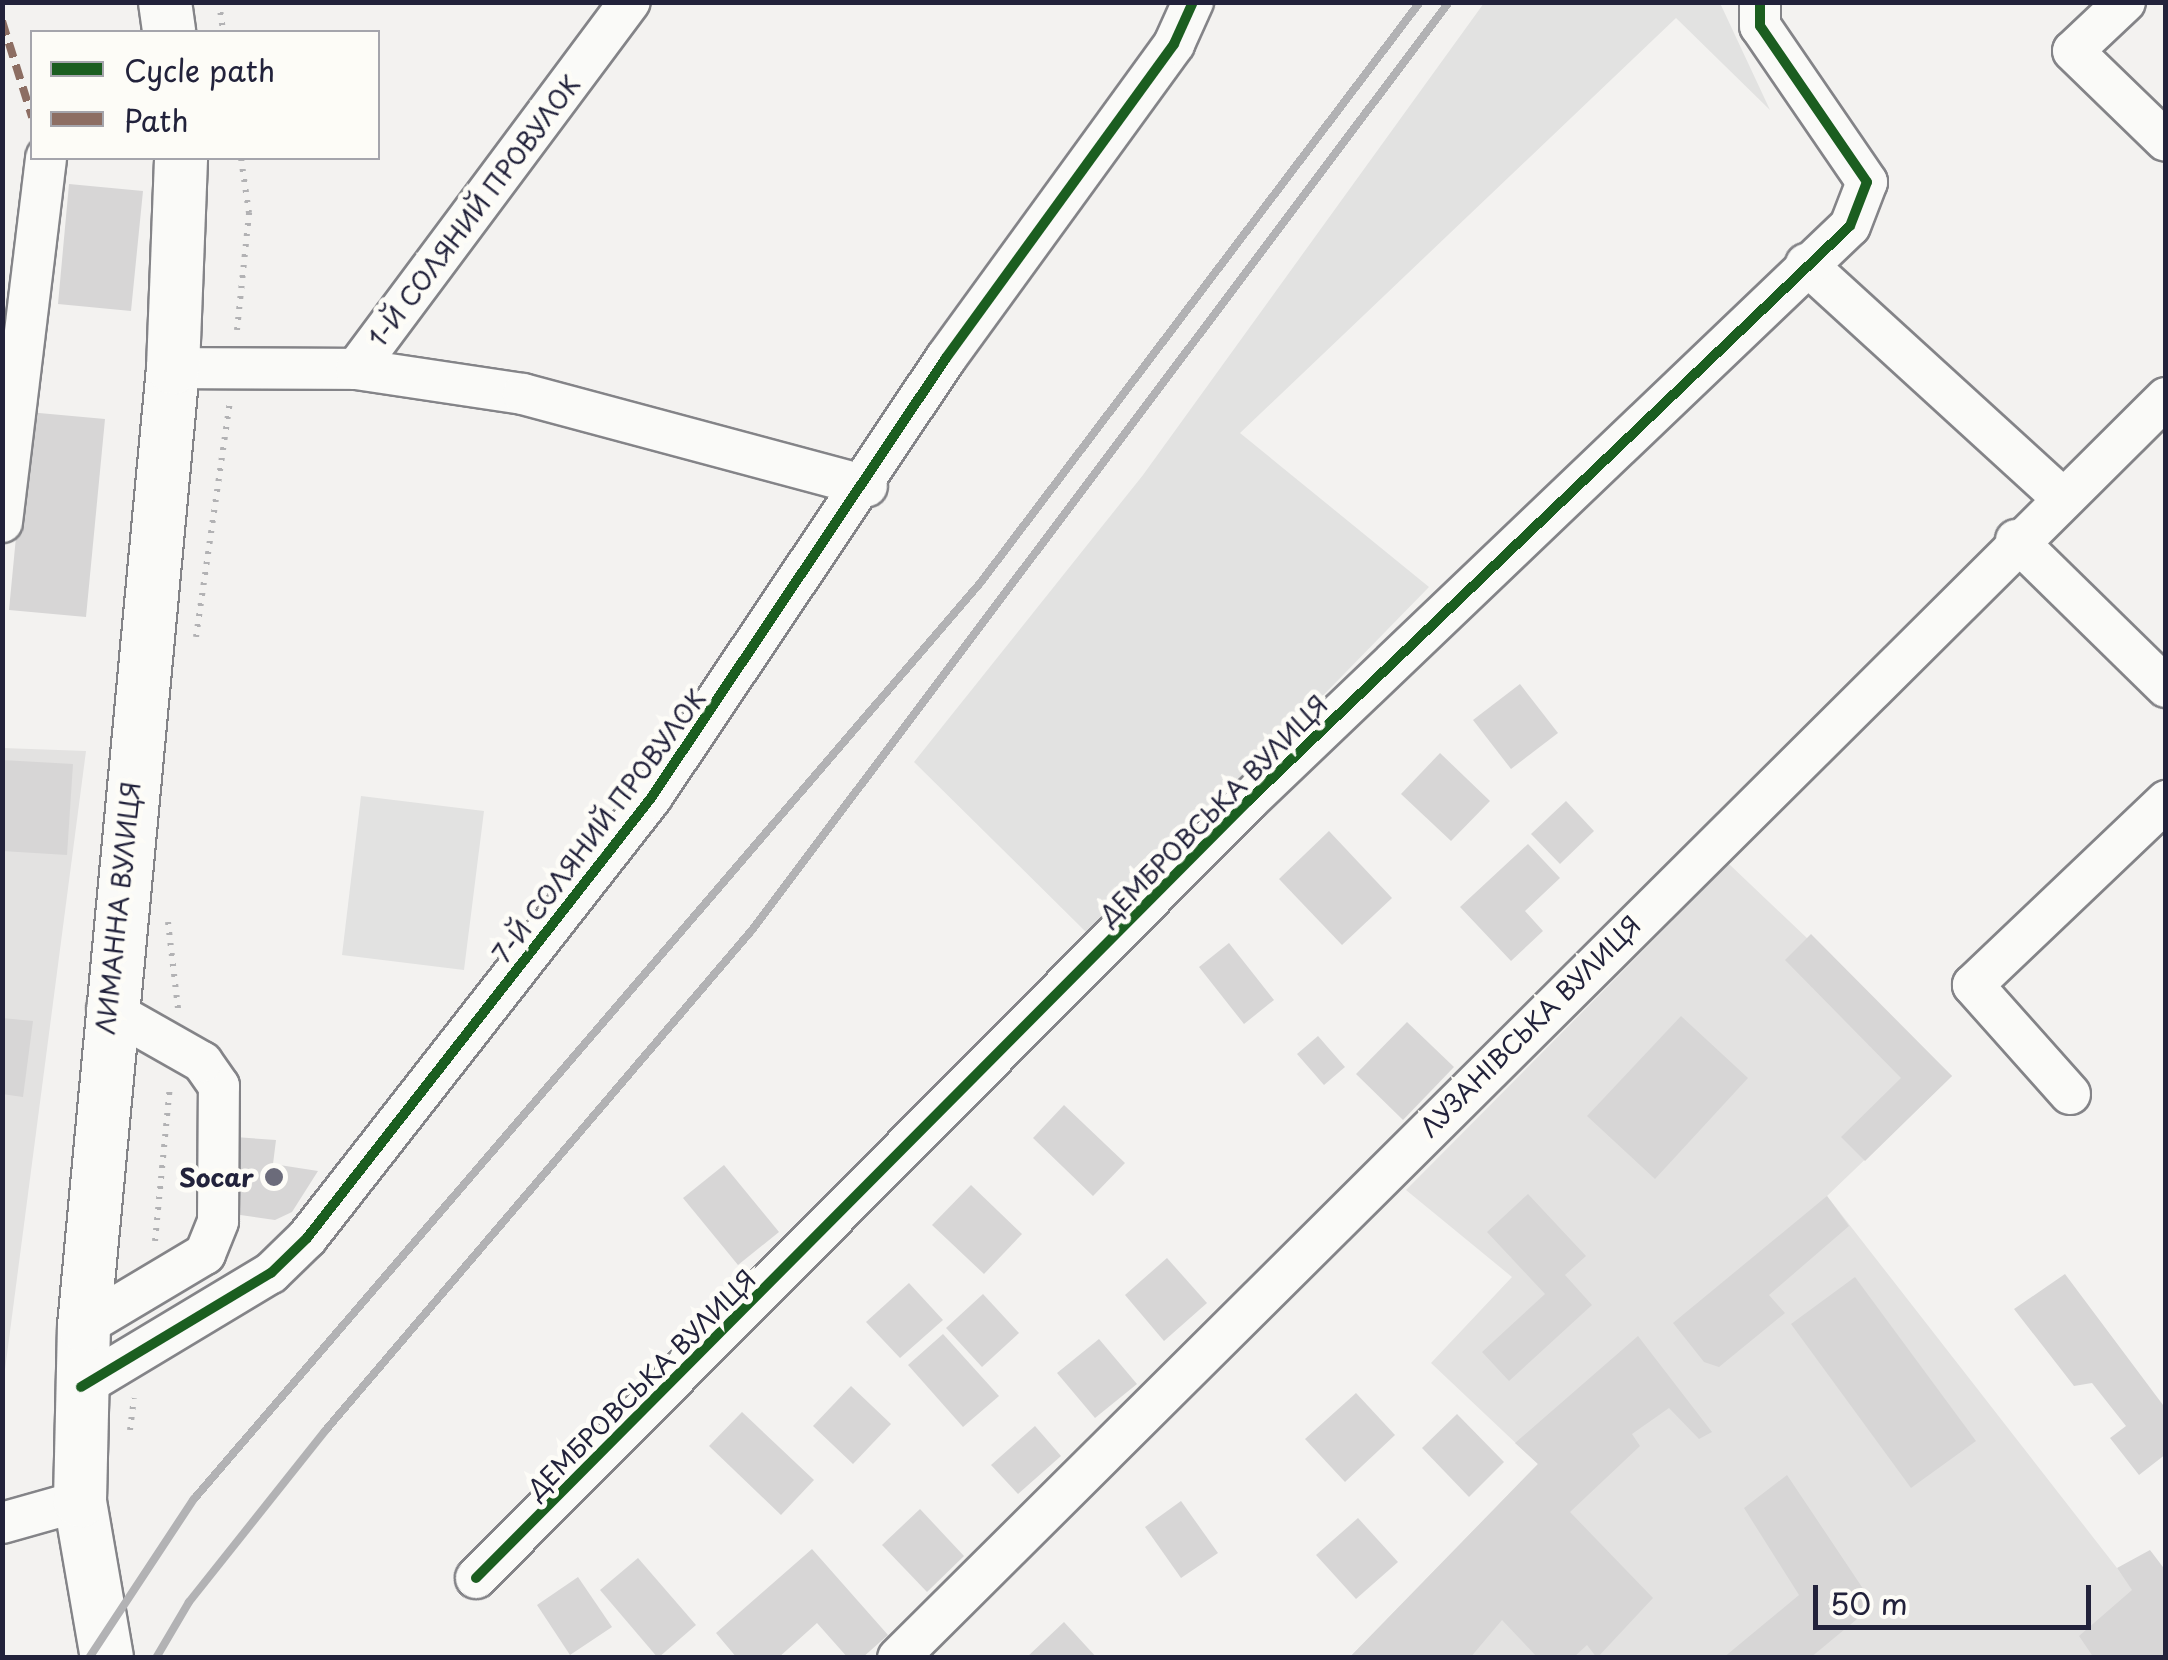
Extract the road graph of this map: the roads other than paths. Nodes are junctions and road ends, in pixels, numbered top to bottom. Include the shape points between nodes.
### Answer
1 (165, 2) edge
2 (630, 2) edge
3 (1193, 2) edge
4 (1760, 2) edge
5 (2124, 2) edge
6 (169, 30) edge
7 (2166, 141) edge
8 (46, 160) edge
9 (181, 160) edge
10 (1806, 264) junction
11 (173, 368) junction
12 (356, 370) junction
13 (2166, 398) edge
14 (867, 486) junction
15 (2061, 497) junction
16 (2, 522) edge
17 (2016, 540) junction
18 (2166, 687) edge
19 (2166, 801) edge
20 (108, 1008) junction
21 (2070, 1094) dead end
22 (84, 1326) junction
23 (81, 1387) junction
24 (80, 1501) junction
25 (6, 1520) edge
26 (476, 1578) dead end
27 (107, 1658) edge
28 (898, 1658) edge

1 - 6 main road
2 - 12 street, 1-Й СОЛЯНИЙ ПРОВУЛОК
3 - 14 street, 7-Й СОЛЯНИЙ ПРОВУЛОК via 1174,44 946,358
4 - 10 street, ДЕМБРОВСЬКА ВУЛИЦЯ via 1760,26 1867,182 1850,226
5 - 7 street via 2073,52
8 - 16 street
9 - 11 main road, ЛИМАННА ВУЛИЦЯ
10 - 15 street
10 - 26 street, ДЕМБРОВСЬКА ВУЛИЦЯ via 1248,801
11 - 12 street, 1-Й СОЛЯНИЙ ПРОВУЛОК
11 - 20 main road, ЛИМАННА ВУЛИЦЯ
12 - 14 street via 542,398
13 - 15 street, ЛУЗАНІВСЬКА ВУЛИЦЯ
14 - 23 street, 7-Й СОЛЯНИЙ ПРОВУЛОК via 651,798 307,1238 271,1273
15 - 17 street, ЛУЗАНІВСЬКА ВУЛИЦЯ
17 - 18 street
17 - 28 street, ЛУЗАНІВСЬКА ВУЛИЦЯ
19 - 21 street via 1973,985
20 - 22 main road, ЛИМАННА ВУЛИЦЯ
20 - 22 street via 202,1062 219,1086 218,1221 205,1254
22 - 23 main road, ЛИМАННА ВУЛИЦЯ
23 - 24 main road, ЛИМАННА ВУЛИЦЯ
24 - 25 street
24 - 27 main road, ЛИМАННА ВУЛИЦЯ

